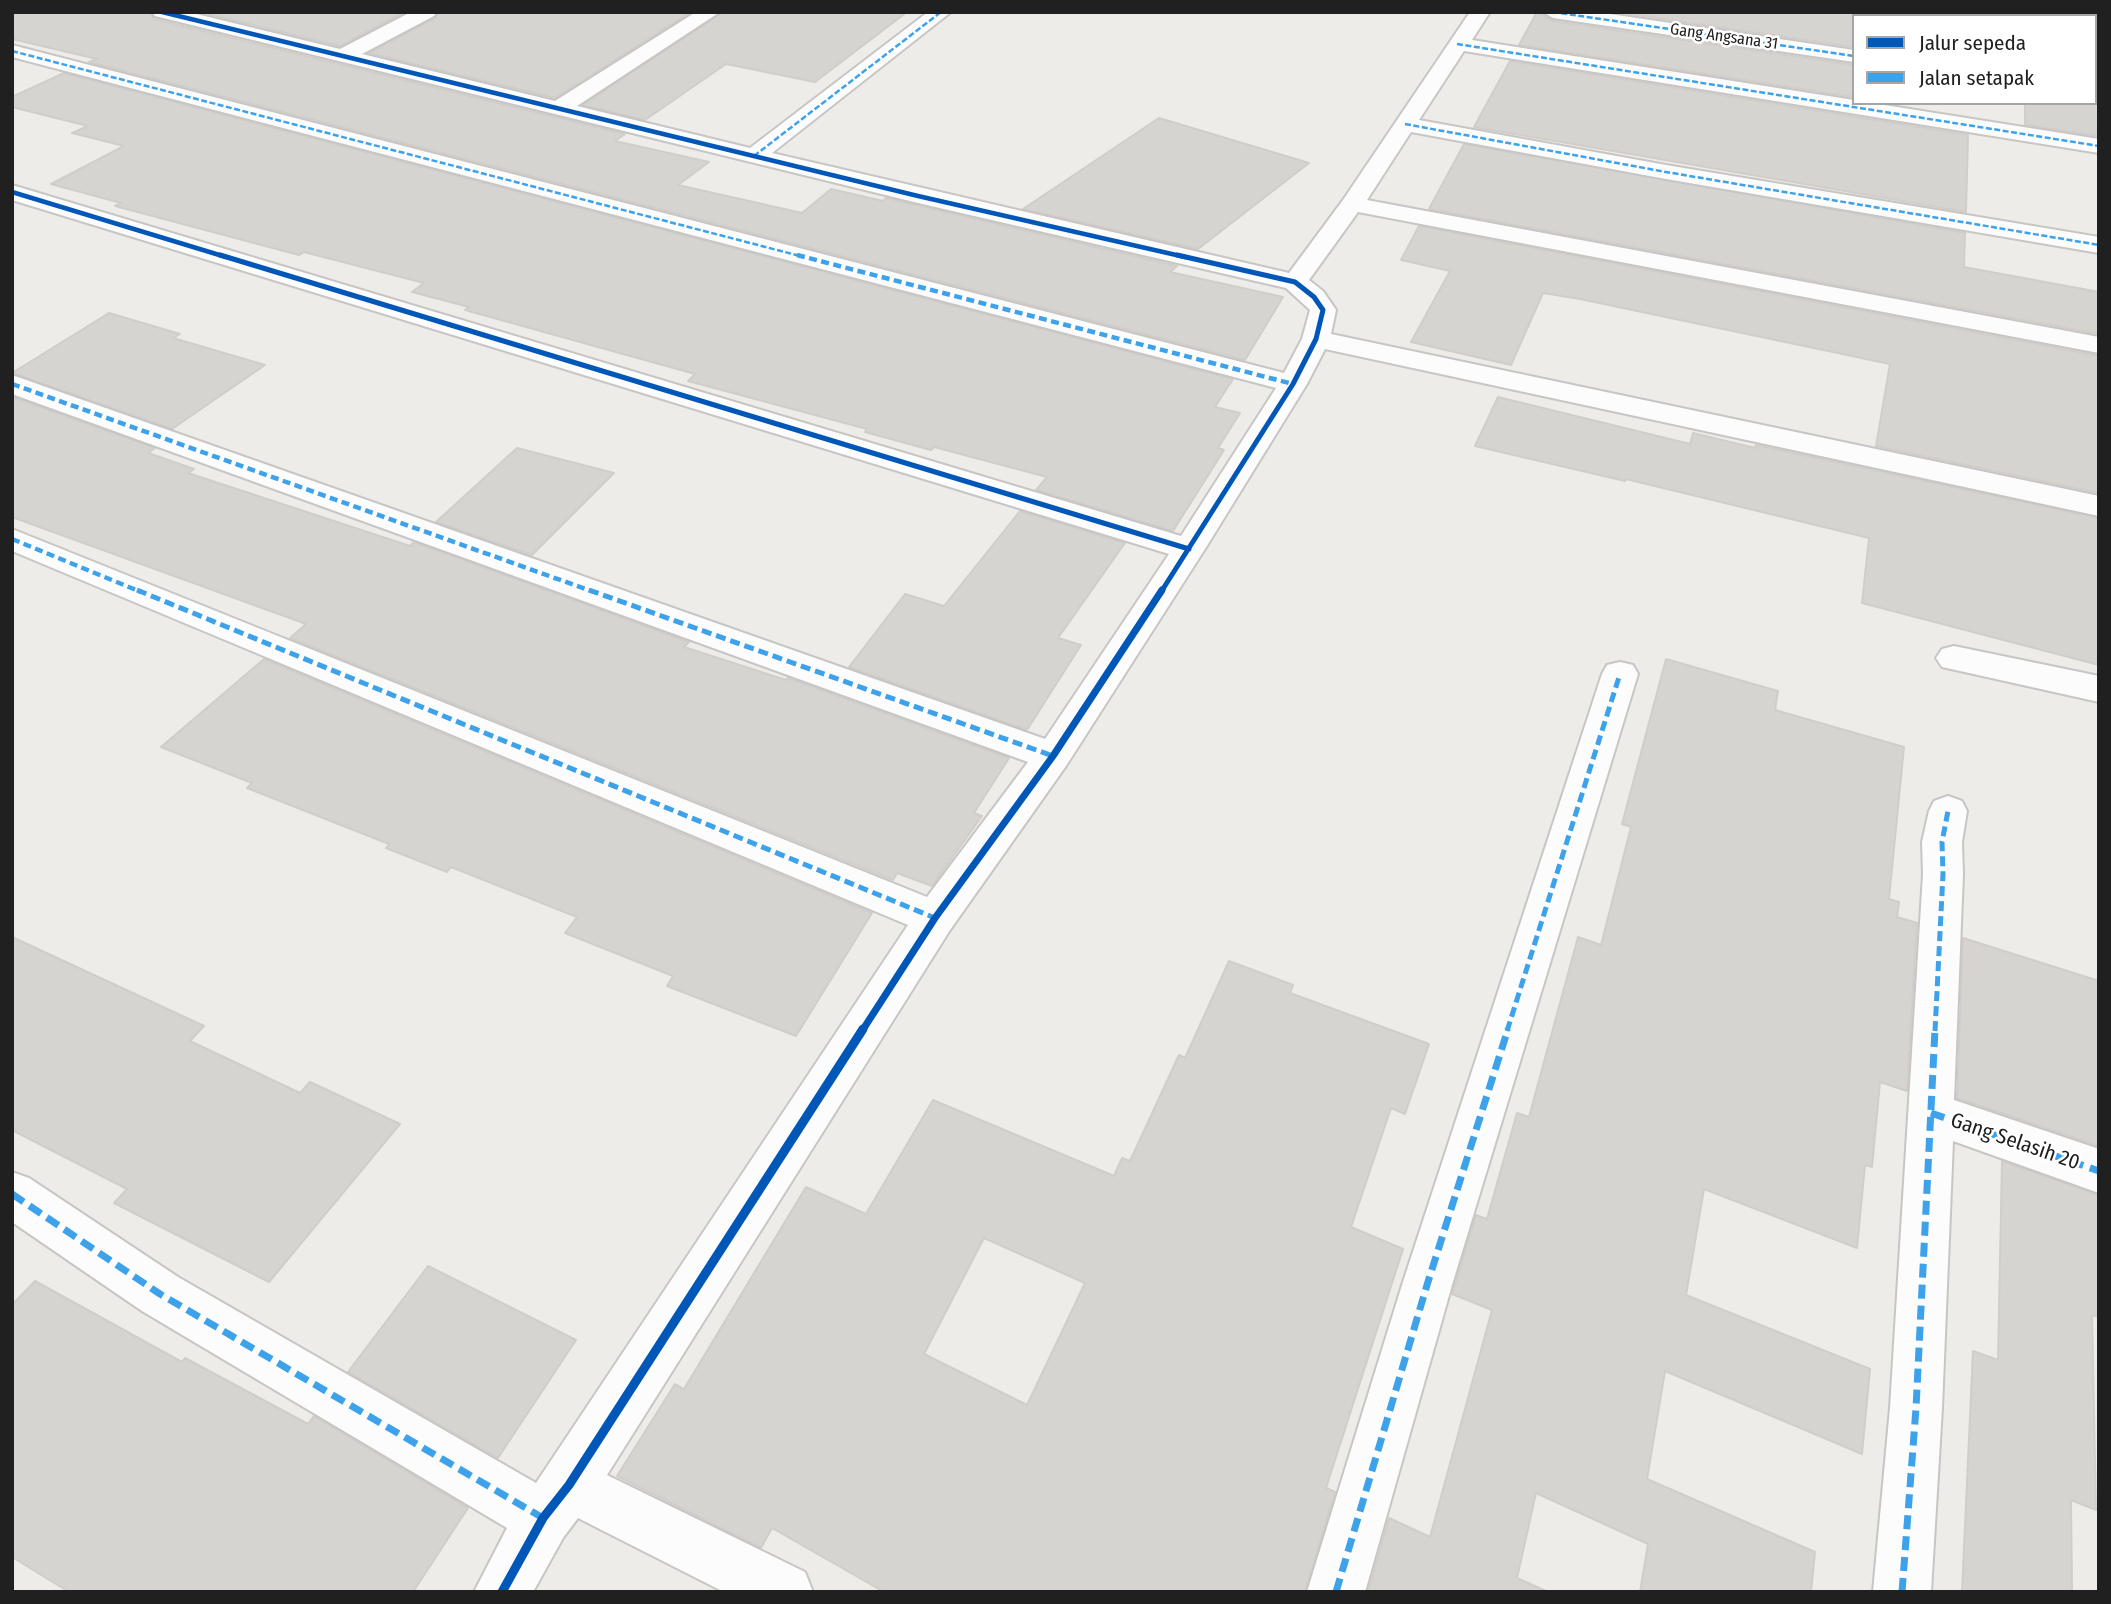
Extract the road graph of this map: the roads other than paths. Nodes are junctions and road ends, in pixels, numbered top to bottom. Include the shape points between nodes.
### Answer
1 (162, 12) edge
2 (427, 12) edge
3 (710, 12) edge
4 (940, 12) edge
5 (1480, 12) edge
6 (1553, 12) edge
7 (1457, 44) junction
8 (12, 51) edge
9 (343, 56) junction
10 (1852, 56) edge
11 (558, 109) junction
12 (1405, 124) junction
13 (2099, 146) edge
14 (754, 156) junction
15 (12, 192) edge
16 (1352, 204) junction
17 (2099, 245) edge
18 (1294, 282) junction
19 (1316, 339) junction
20 (2099, 345) edge
21 (12, 384) edge
22 (1293, 384) junction
23 (2099, 506) edge
24 (12, 540) edge
25 (1189, 549) junction
26 (1954, 658) dead end
27 (1620, 674) dead end
28 (2099, 689) edge
29 (1053, 756) junction
30 (1948, 811) dead end
31 (935, 918) junction
32 (1931, 1113) junction
33 (2099, 1171) edge
34 (12, 1194) edge
35 (556, 1502) junction
36 (502, 1592) edge
37 (785, 1592) edge
38 (1336, 1592) edge
39 (1902, 1592) edge

1 - 9 street
2 - 9 street
3 - 11 street
4 - 14 street
5 - 7 street
6 - 10 street, Gang Angsana 31
7 - 12 street
7 - 13 street
8 - 22 street
9 - 11 street
11 - 14 street
12 - 16 street
12 - 17 street
14 - 18 street
15 - 25 street
16 - 18 street
16 - 20 street
18 - 19 street via 1323,310
19 - 22 street
19 - 23 street
21 - 29 street
22 - 25 street
24 - 31 street
25 - 29 street
26 - 28 street
27 - 38 street via 1427,1285
29 - 31 street
30 - 32 street via 1942,842
31 - 35 street
32 - 33 street, Gang Selasih 20
32 - 39 street
34 - 35 street via 160,1294
35 - 36 street
35 - 37 street

